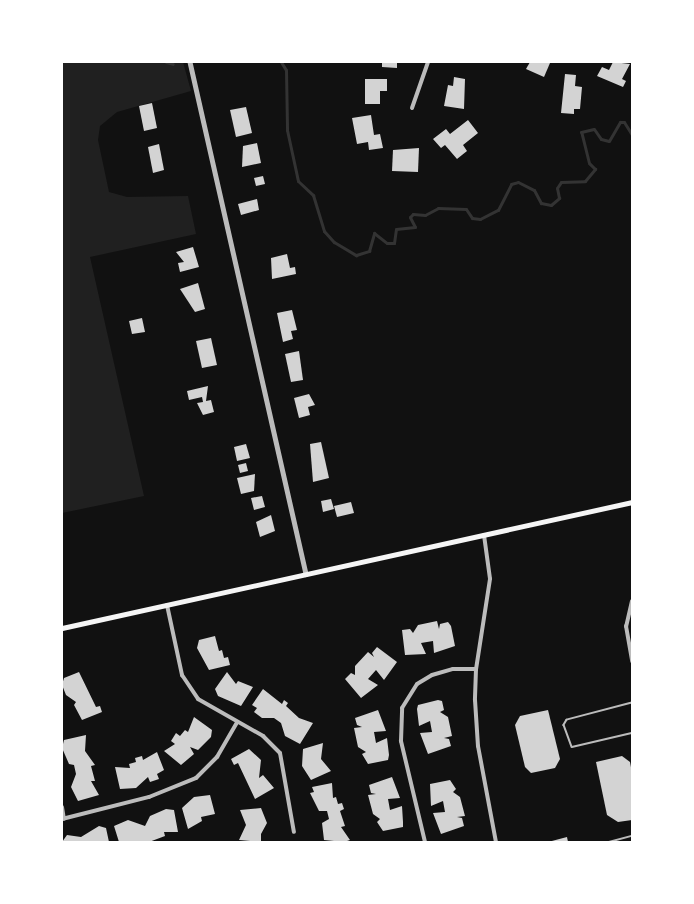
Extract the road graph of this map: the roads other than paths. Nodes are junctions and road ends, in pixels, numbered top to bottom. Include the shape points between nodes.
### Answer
1 (190, 62) edge
2 (428, 62) edge
3 (412, 108) dead end
4 (633, 502) edge
5 (484, 535) junction
6 (306, 574) junction
7 (633, 601) edge
8 (168, 605) junction
9 (62, 628) edge
10 (633, 661) edge
11 (476, 669) junction
12 (633, 703) edge
13 (237, 723) junction
14 (633, 733) edge
15 (62, 807) edge
16 (63, 819) edge
17 (294, 832) dead end
18 (633, 836) edge
19 (623, 839) junction
20 (425, 843) edge
21 (496, 843) edge
22 (609, 843) edge
23 (625, 843) edge

1 - 6 street
2 - 3 street
4 - 5 main road
5 - 6 main road
5 - 11 street via 490,579
6 - 8 main road
7 - 10 street via 626,626
8 - 9 main road
8 - 13 street via 182,675 198,699
11 - 20 street via 453,669 432,675 417,684 402,708 401,741
11 - 21 street via 478,746
12 - 14 lane via 567,720 564,725 572,747
13 - 16 street via 217,757 196,778 149,797
13 - 17 street via 263,736 280,753
15 - 16 street
18 - 19 lane
19 - 22 lane
19 - 23 lane

